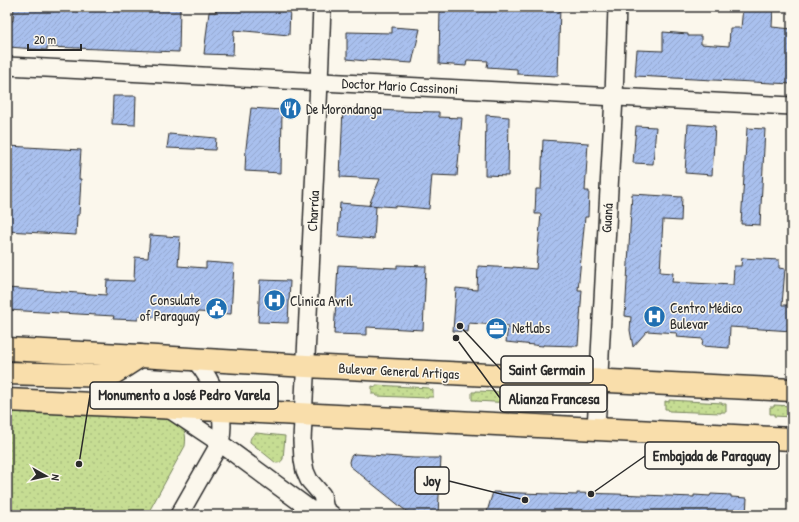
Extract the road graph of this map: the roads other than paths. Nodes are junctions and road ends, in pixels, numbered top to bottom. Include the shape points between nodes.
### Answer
1 (322, 7) edge
2 (617, 7) edge
3 (7, 66) edge
4 (319, 82) junction
5 (614, 97) junction
6 (792, 106) edge
7 (7, 350) edge
8 (140, 356) junction
9 (195, 360) junction
10 (306, 366) junction
11 (7, 373) edge
12 (599, 380) junction
13 (792, 390) edge
14 (7, 400) edge
15 (166, 407) junction
16 (220, 410) junction
17 (304, 414) junction
18 (596, 429) junction
19 (792, 439) edge
20 (220, 443) junction
21 (320, 512) edge
22 (179, 515) edge

1 - 4 street, Charrúa
2 - 5 street, Guaná
3 - 4 street, Doctor Mario Cassinoni
4 - 5 street, Doctor Mario Cassinoni
4 - 10 street, Charrúa
5 - 6 street, Doctor Mario Cassinoni
5 - 12 street, Guaná
7 - 8 main road, Bulevar General Artigas
8 - 9 main road, Bulevar General Artigas
8 - 11 main road via 109,376
9 - 10 main road, Bulevar General Artigas
9 - 16 street via 211,383
10 - 12 main road, Bulevar General Artigas
10 - 17 street, Charrúa
12 - 13 main road, Bulevar General Artigas
12 - 18 street, Guaná
14 - 15 main road
15 - 16 main road
15 - 20 street
16 - 17 main road
16 - 20 street
17 - 18 main road
17 - 21 street, Charrúa via 303,460 309,480 322,495
18 - 19 main road
20 - 21 street
20 - 22 street

